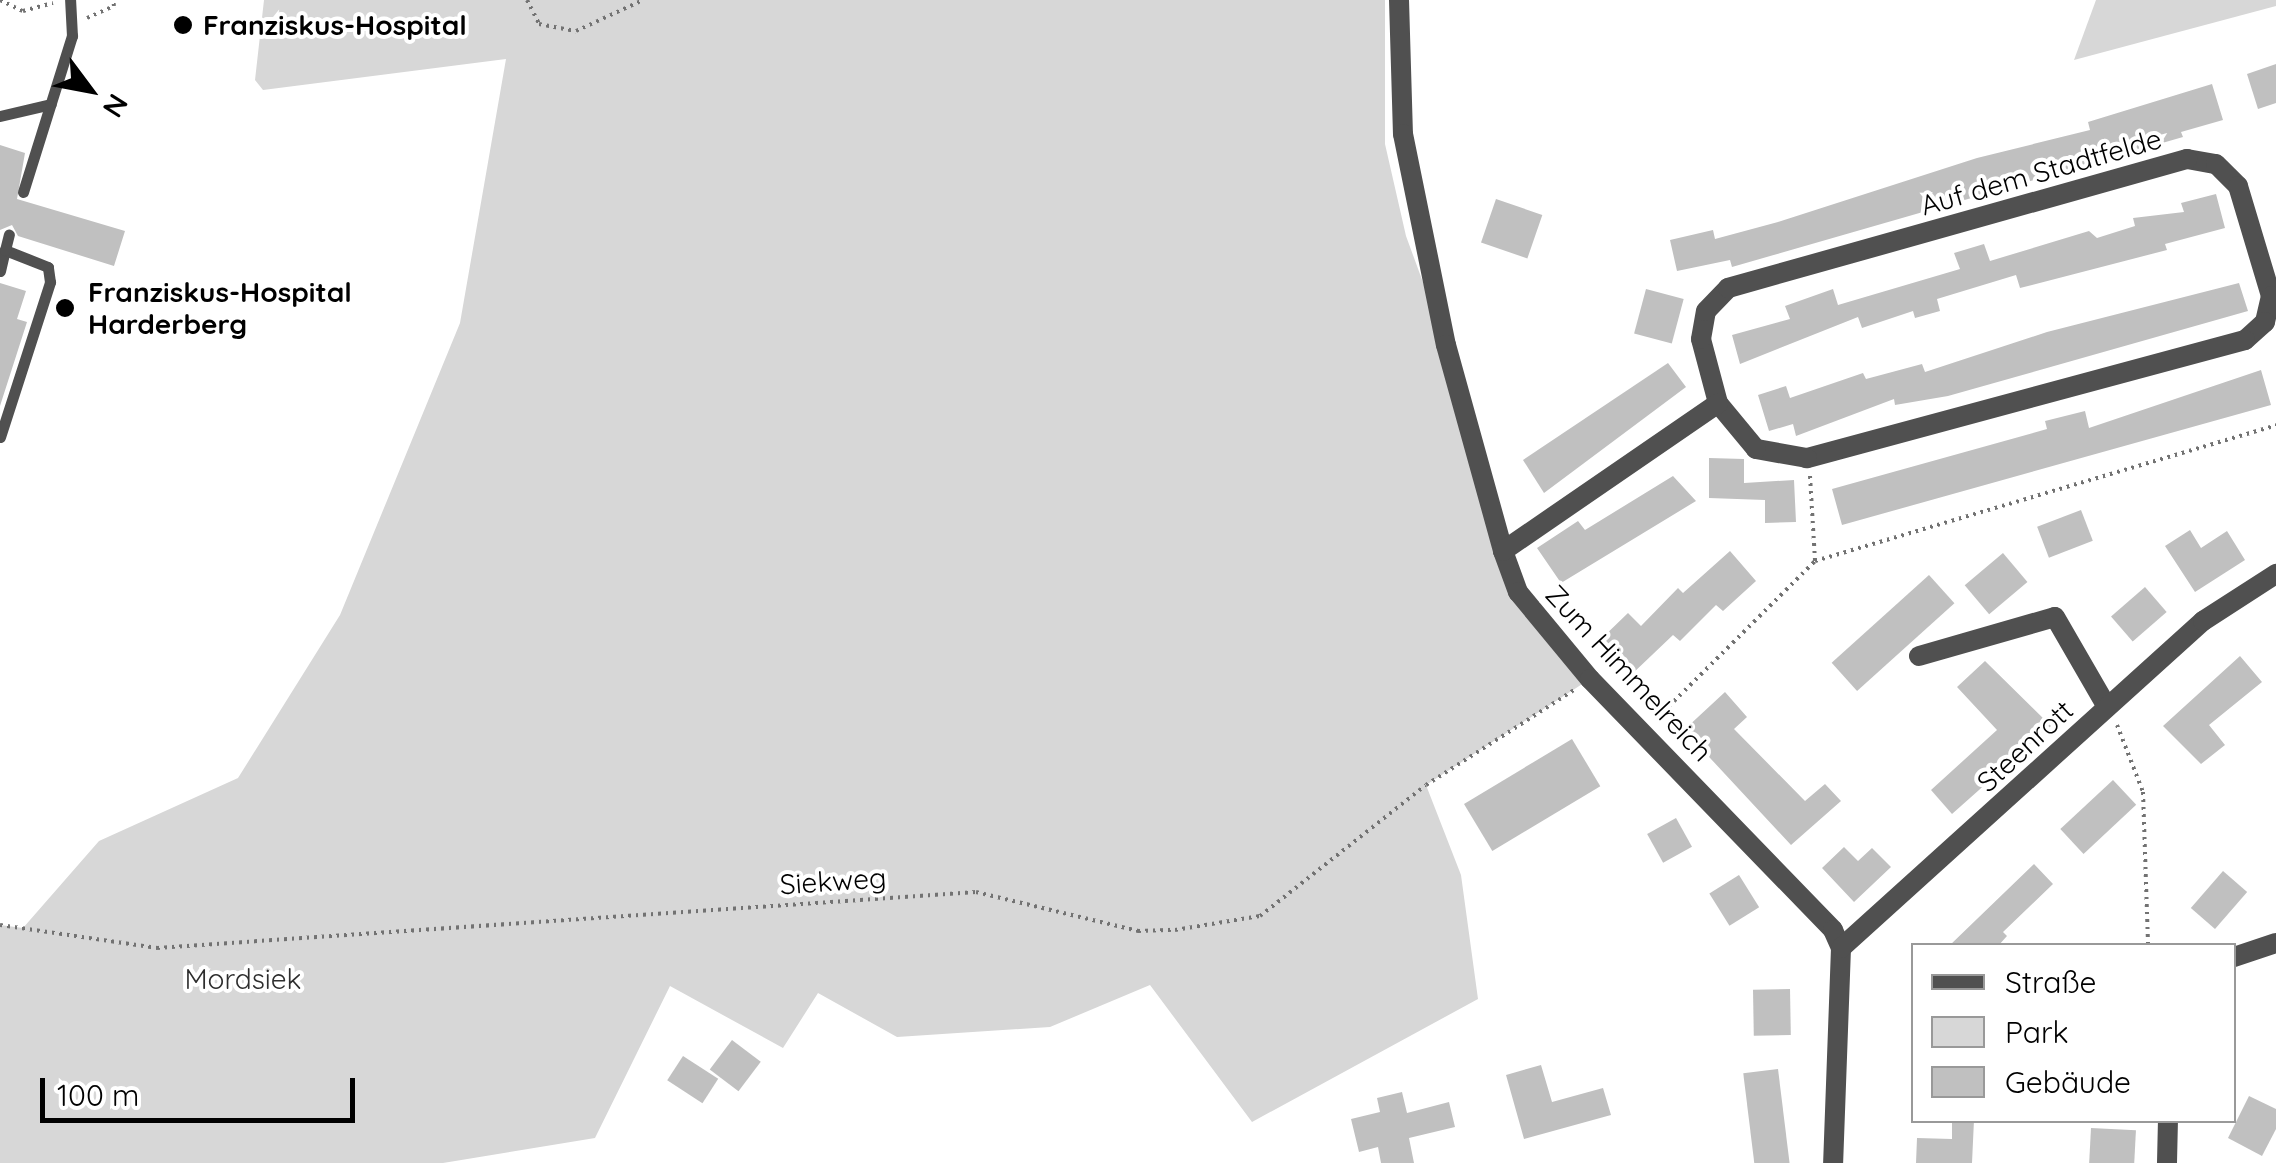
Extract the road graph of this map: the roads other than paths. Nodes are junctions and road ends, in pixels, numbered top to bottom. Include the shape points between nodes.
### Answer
1 (70, 0) edge
2 (1399, 0) edge
3 (51, 104) junction
4 (0, 116) edge
5 (23, 192) dead end
6 (9, 234) dead end
7 (5, 250) junction
8 (0, 271) edge
9 (1718, 403) junction
10 (0, 437) edge
11 (1502, 551) junction
12 (2276, 574) edge
13 (1919, 656) dead end
14 (2107, 707) junction
15 (2276, 943) edge
16 (1841, 948) junction
17 (2236, 956) edge
18 (2168, 1123) edge
19 (1832, 1163) edge
20 (2166, 1163) edge

1 - 3 lane via 72,24
2 - 11 street, Zum Himmelreich via 1403,134 1446,345
3 - 4 lane
3 - 5 lane
6 - 7 lane
7 - 8 lane
7 - 10 lane via 48,267 50,282
9 - 9 street, Auf dem Stadtfelde via 1756,449 1808,458 2245,340 2265,322 2271,296 2238,186 2216,164 2187,159 1728,288 1706,311 1701,339
9 - 11 street
11 - 16 street, Zum Himmelreich via 1518,592 1590,679 1833,930
12 - 14 street via 2204,621
13 - 14 street, Steenrott via 2055,617
14 - 16 street, Steenrott
15 - 17 street
16 - 19 street
18 - 20 street

